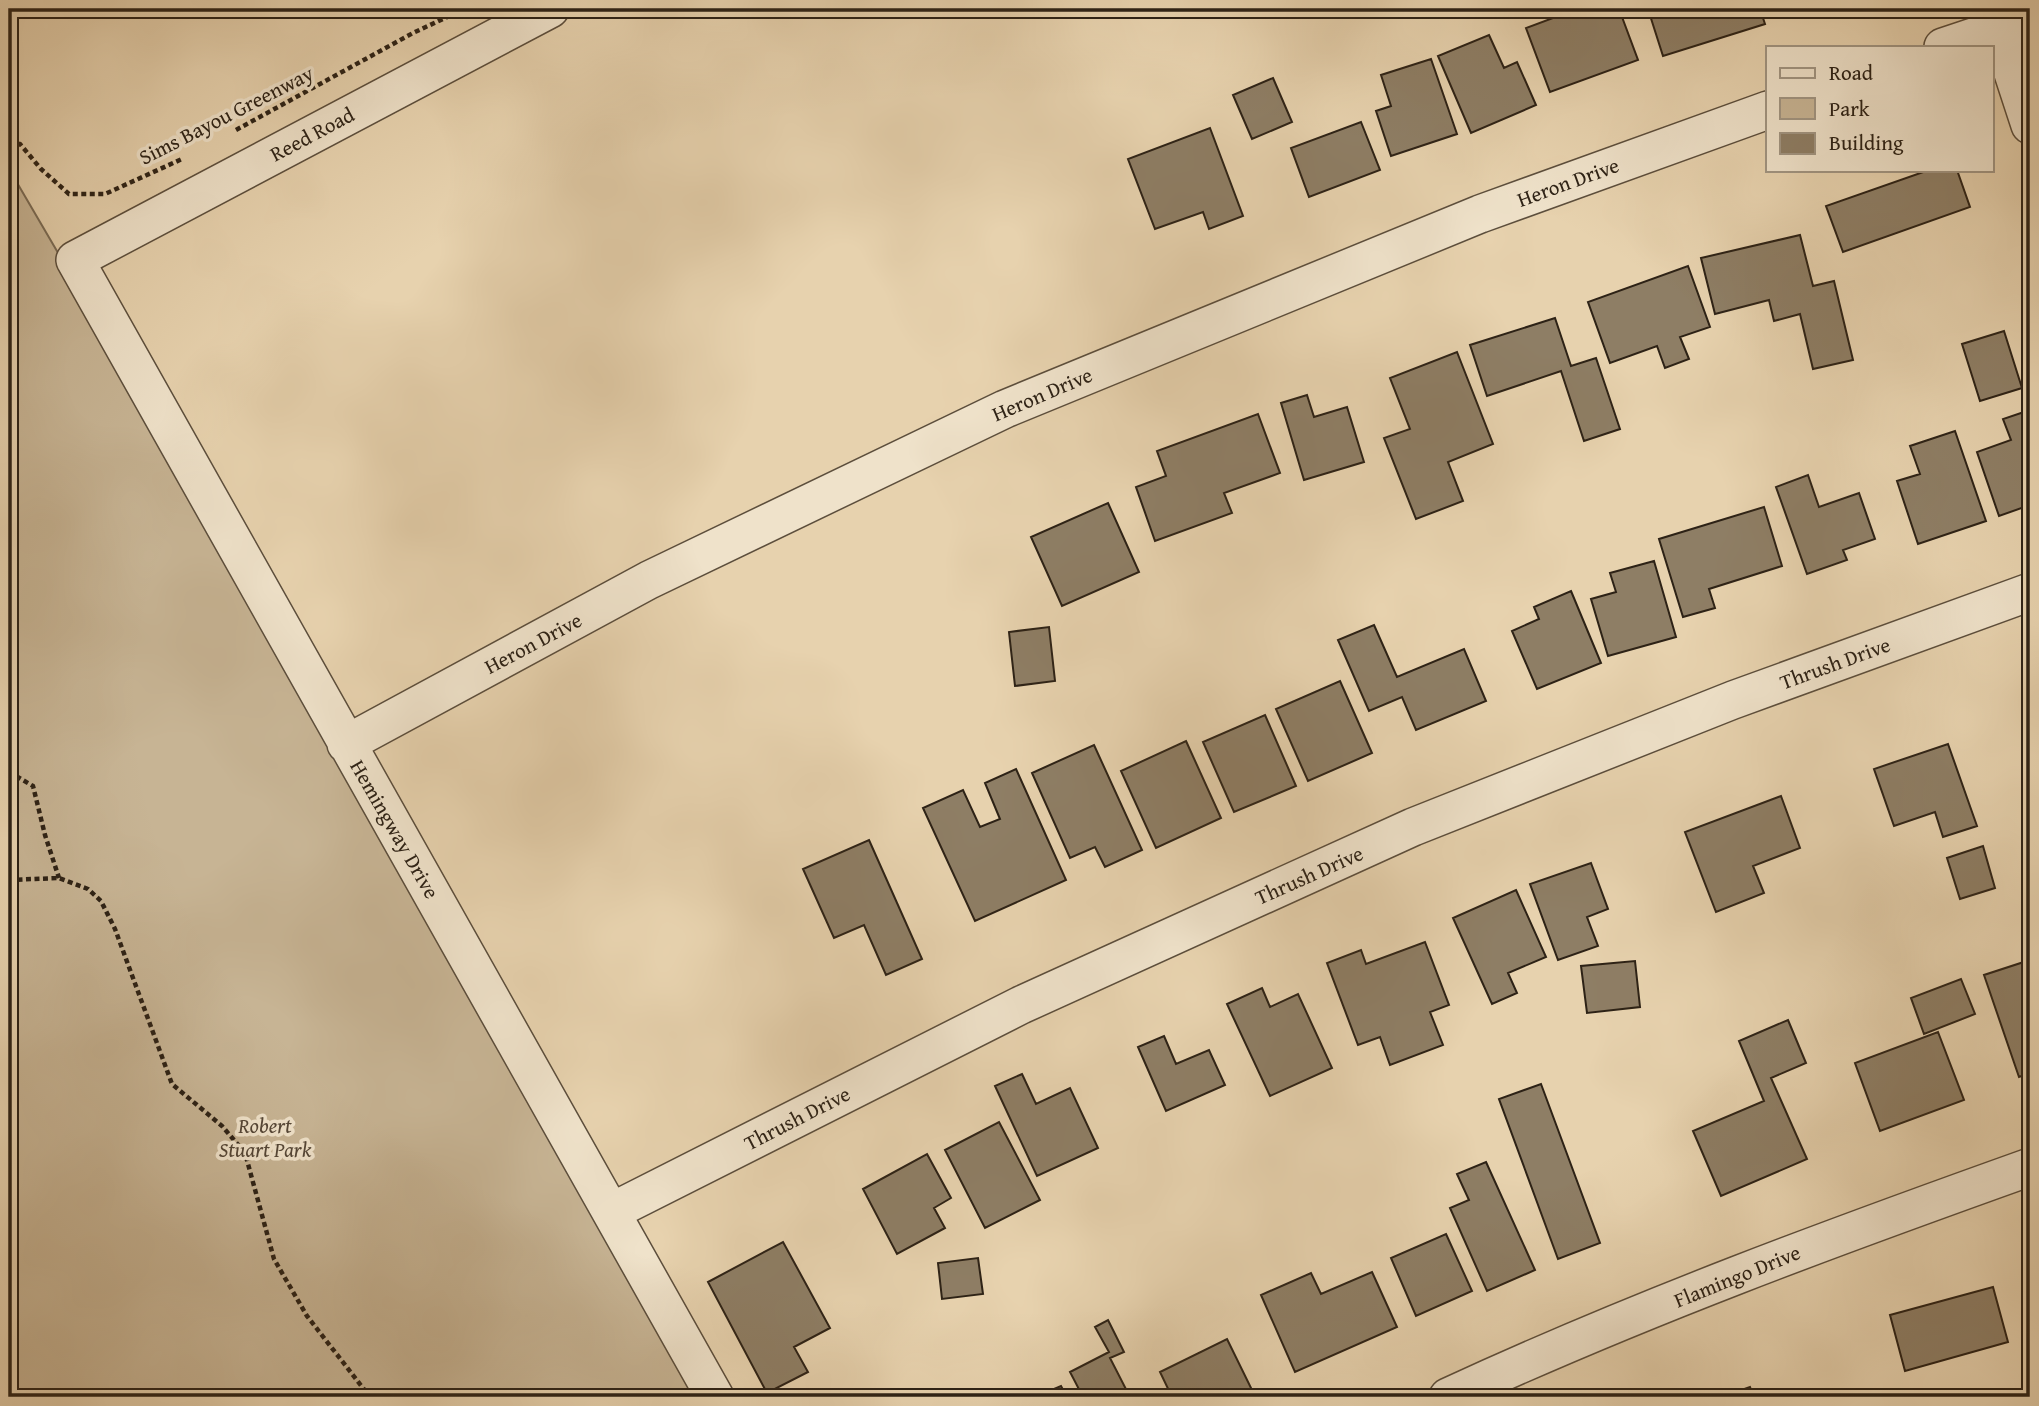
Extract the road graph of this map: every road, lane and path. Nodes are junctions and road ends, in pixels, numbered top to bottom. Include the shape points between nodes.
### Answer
1 (464, 9) edge
2 (550, 9) edge
3 (2007, 18) edge
4 (1945, 46) edge
5 (1766, 111) edge
6 (2030, 125) edge
7 (226, 135) dead end
8 (9, 142) edge
9 (191, 155) dead end
10 (75, 260) joint
11 (2030, 592) edge
12 (346, 744) junction
13 (9, 772) edge
14 (59, 878) junction
15 (9, 880) edge
16 (2030, 1167) edge
17 (611, 1212) junction
18 (370, 1397) edge
19 (715, 1397) edge
20 (1448, 1397) edge

1 - 7 path, Sims Bayou Greenway
2 - 10 street, Reed Road
3 - 4 street
3 - 6 street
5 - 12 street, Heron Drive via 1480,214 1005,409 649,580
8 - 9 path, Sims Bayou Greenway via 20,144 69,194 105,194
10 - 12 street, Hemingway Drive
11 - 17 street, Thrush Drive via 1733,700 1413,827 1021,1005
12 - 17 street, Hemingway Drive
13 - 14 path via 33,786
14 - 15 path
14 - 18 path via 88,889 102,901 172,1084 222,1126 245,1153 274,1259 307,1316
16 - 20 street, Flamingo Drive via 1793,1252
17 - 19 street, Hemingway Drive

